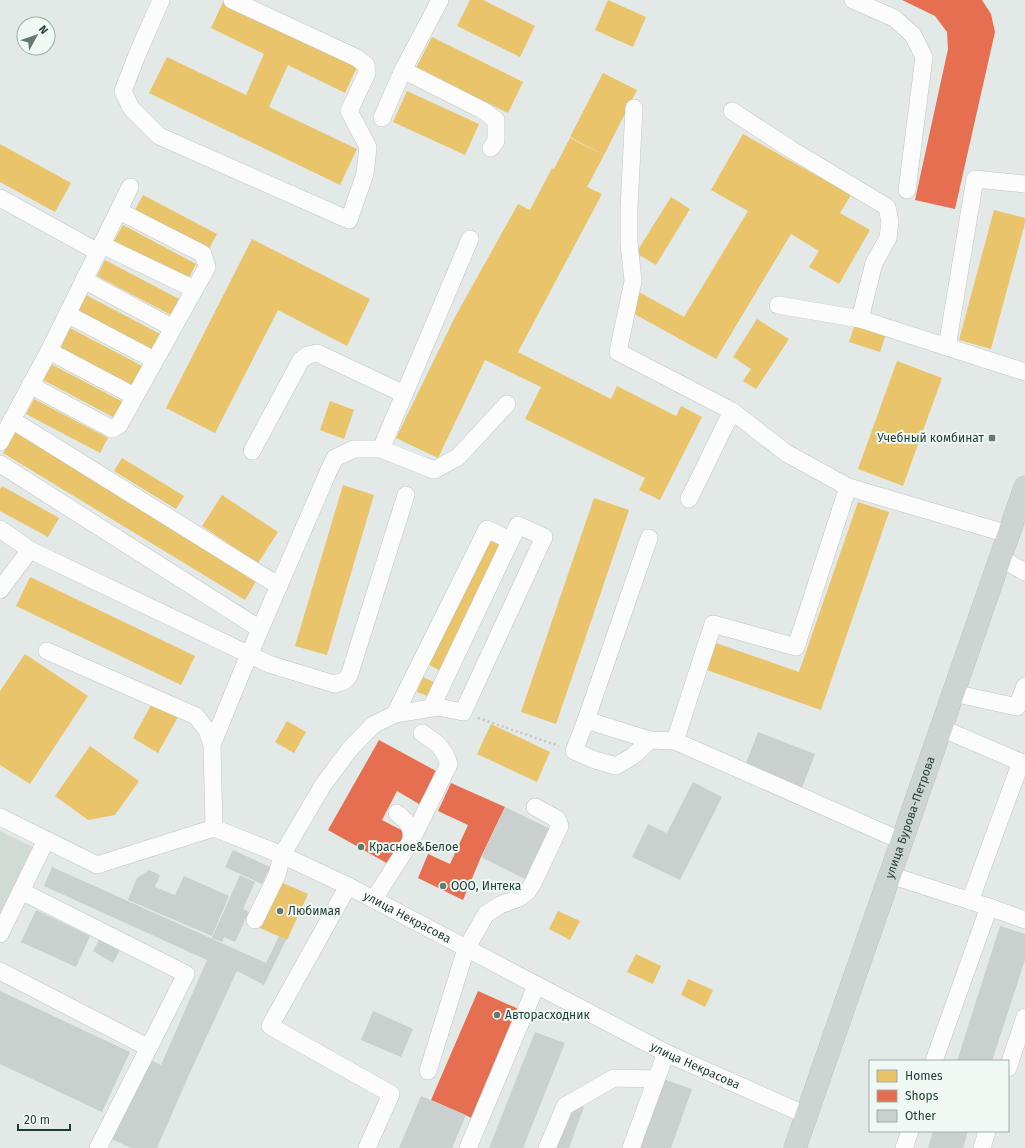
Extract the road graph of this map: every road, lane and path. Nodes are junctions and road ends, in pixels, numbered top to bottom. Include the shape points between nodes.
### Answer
1 (161, 0) edge
2 (232, 0) edge
3 (440, 0) edge
4 (853, 0) edge
5 (403, 70) junction
6 (634, 108) dead end
7 (732, 111) dead end
8 (382, 118) dead end
9 (491, 148) dead end
10 (1025, 184) edge
11 (130, 187) dead end
12 (907, 190) dead end
13 (0, 198) edge
14 (119, 211) junction
15 (470, 239) dead end
16 (100, 248) junction
17 (84, 280) junction
18 (194, 289) junction
19 (778, 305) dead end
20 (67, 314) junction
21 (860, 319) junction
22 (173, 328) junction
23 (947, 347) junction
24 (49, 351) junction
25 (154, 360) junction
26 (1025, 372) edge
27 (30, 385) junction
28 (404, 394) junction
29 (134, 396) junction
30 (507, 404) dead end
31 (732, 411) junction
32 (12, 420) junction
33 (0, 442) edge
34 (381, 449) junction
35 (252, 451) dead end
36 (0, 464) edge
37 (848, 487) junction
38 (1025, 487) edge
39 (406, 495) dead end
40 (689, 499) dead end
41 (0, 529) edge
42 (1008, 534) junction
43 (649, 538) dead end
44 (510, 540) junction
45 (30, 550) junction
46 (1000, 558) junction
47 (1025, 572) edge
48 (278, 586) junction
49 (0, 590) edge
50 (260, 629) junction
51 (47, 651) dead end
52 (249, 655) junction
53 (1025, 686) edge
54 (953, 693) junction
55 (431, 708) junction
56 (463, 712) junction
57 (395, 714) junction
58 (586, 720) junction
59 (941, 728) junction
60 (422, 734) dead end
61 (650, 740) junction
62 (675, 741) junction
63 (212, 745) junction
64 (574, 751) junction
65 (1023, 763) edge
66 (535, 807) dead end
67 (397, 813) dead end
68 (0, 817) edge
69 (214, 828) junction
70 (46, 840) junction
71 (411, 841) junction
72 (902, 841) junction
73 (282, 855) junction
74 (890, 875) junction
75 (348, 886) junction
76 (21, 891) junction
77 (374, 899) junction
78 (970, 901) junction
79 (989, 907) junction
80 (256, 920) dead end
81 (1025, 920) edge
82 (0, 934) edge
83 (466, 948) junction
84 (0, 971) edge
85 (536, 986) junction
86 (1025, 1017) edge
87 (149, 1048) junction
88 (666, 1053) junction
89 (934, 1060) edge
90 (1009, 1065) edge
91 (428, 1071) dead end
92 (656, 1079) junction
93 (806, 1115) junction
94 (910, 1132) edge
95 (987, 1132) edge
96 (98, 1148) edge
97 (367, 1148) edge
98 (468, 1148) edge
99 (547, 1148) edge
100 (630, 1148) edge
101 (794, 1148) edge
102 (904, 1148) edge
103 (982, 1148) edge

1 - 2 street via 123,91 131,108 159,136 349,220 365,174 368,147 349,111 367,73 366,65 357,58
3 - 5 street
4 - 12 street via 894,18 913,35 924,57
5 - 8 street
5 - 9 street via 482,110 496,120 496,141
6 - 31 street via 629,208 632,281 618,352
7 - 21 street via 887,207 890,222 888,238 874,263
10 - 23 street via 975,179
11 - 14 street
13 - 16 street
14 - 16 street
14 - 18 street via 203,254 207,267
15 - 28 street
16 - 17 street
16 - 18 street
17 - 20 street
17 - 22 street
18 - 22 street
19 - 21 street
20 - 24 street
20 - 25 street
21 - 23 street
22 - 25 street
23 - 26 street
24 - 27 street
24 - 29 street
25 - 29 street
27 - 29 street via 112,429 119,425
27 - 32 street
28 - 34 street
28 - 35 street via 317,353 308,355 301,360
30 - 34 street via 458,457 434,470
31 - 37 street via 786,453
31 - 40 street
32 - 33 street
32 - 48 street
34 - 48 street via 354,449 335,458
36 - 50 street
37 - 42 street
37 - 62 street via 796,647 713,624
38 - 42 main road, улица Бурова-Петрова
39 - 52 street via 349,676 344,682 334,684 269,664
41 - 45 street
42 - 46 main road, улица Бурова-Петрова
43 - 58 street
44 - 55 street
44 - 56 street via 518,525 544,537
44 - 57 street via 487,529
45 - 49 street
45 - 52 street
46 - 47 street
46 - 54 main road, улица Бурова-Петрова
48 - 50 street
50 - 52 street
51 - 63 street via 196,716 207,730
52 - 63 street
53 - 54 street via 1017,707
54 - 59 main road, улица Бурова-Петрова
55 - 56 street
55 - 57 street
56 - 64 path
57 - 73 street via 373,725 349,750 323,785
58 - 61 street
58 - 64 street
59 - 65 street
59 - 72 main road, улица Бурова-Петрова
60 - 71 street via 446,753 449,764
61 - 62 street
61 - 64 street via 633,756 616,766
62 - 72 street
63 - 69 street
65 - 78 street
66 - 83 street via 557,819 560,826 533,883 519,898 500,904 486,914
67 - 71 street via 410,825
68 - 70 street
69 - 70 street via 97,865
69 - 73 street, улица Некрасова
70 - 76 street
71 - 77 street
72 - 74 main road, улица Бурова-Петрова
73 - 75 street, улица Некрасова
73 - 80 street via 277,875
74 - 78 street
74 - 93 main road, улица Бурова-Петрова
75 - 77 street, улица Некрасова
75 - 97 street via 270,1026 391,1094
76 - 82 street
76 - 87 street via 186,974
77 - 83 street, улица Некрасова
78 - 79 street
79 - 81 street
79 - 89 street
83 - 85 street, улица Некрасова
83 - 91 street
84 - 87 street
85 - 88 street, улица Некрасова
85 - 98 street
86 - 90 street
87 - 96 street
88 - 92 street
88 - 93 street, улица Некрасова
92 - 99 street via 614,1078 566,1106
92 - 100 street
93 - 101 main road, улица Бурова-Петрова
94 - 102 street
95 - 103 street

